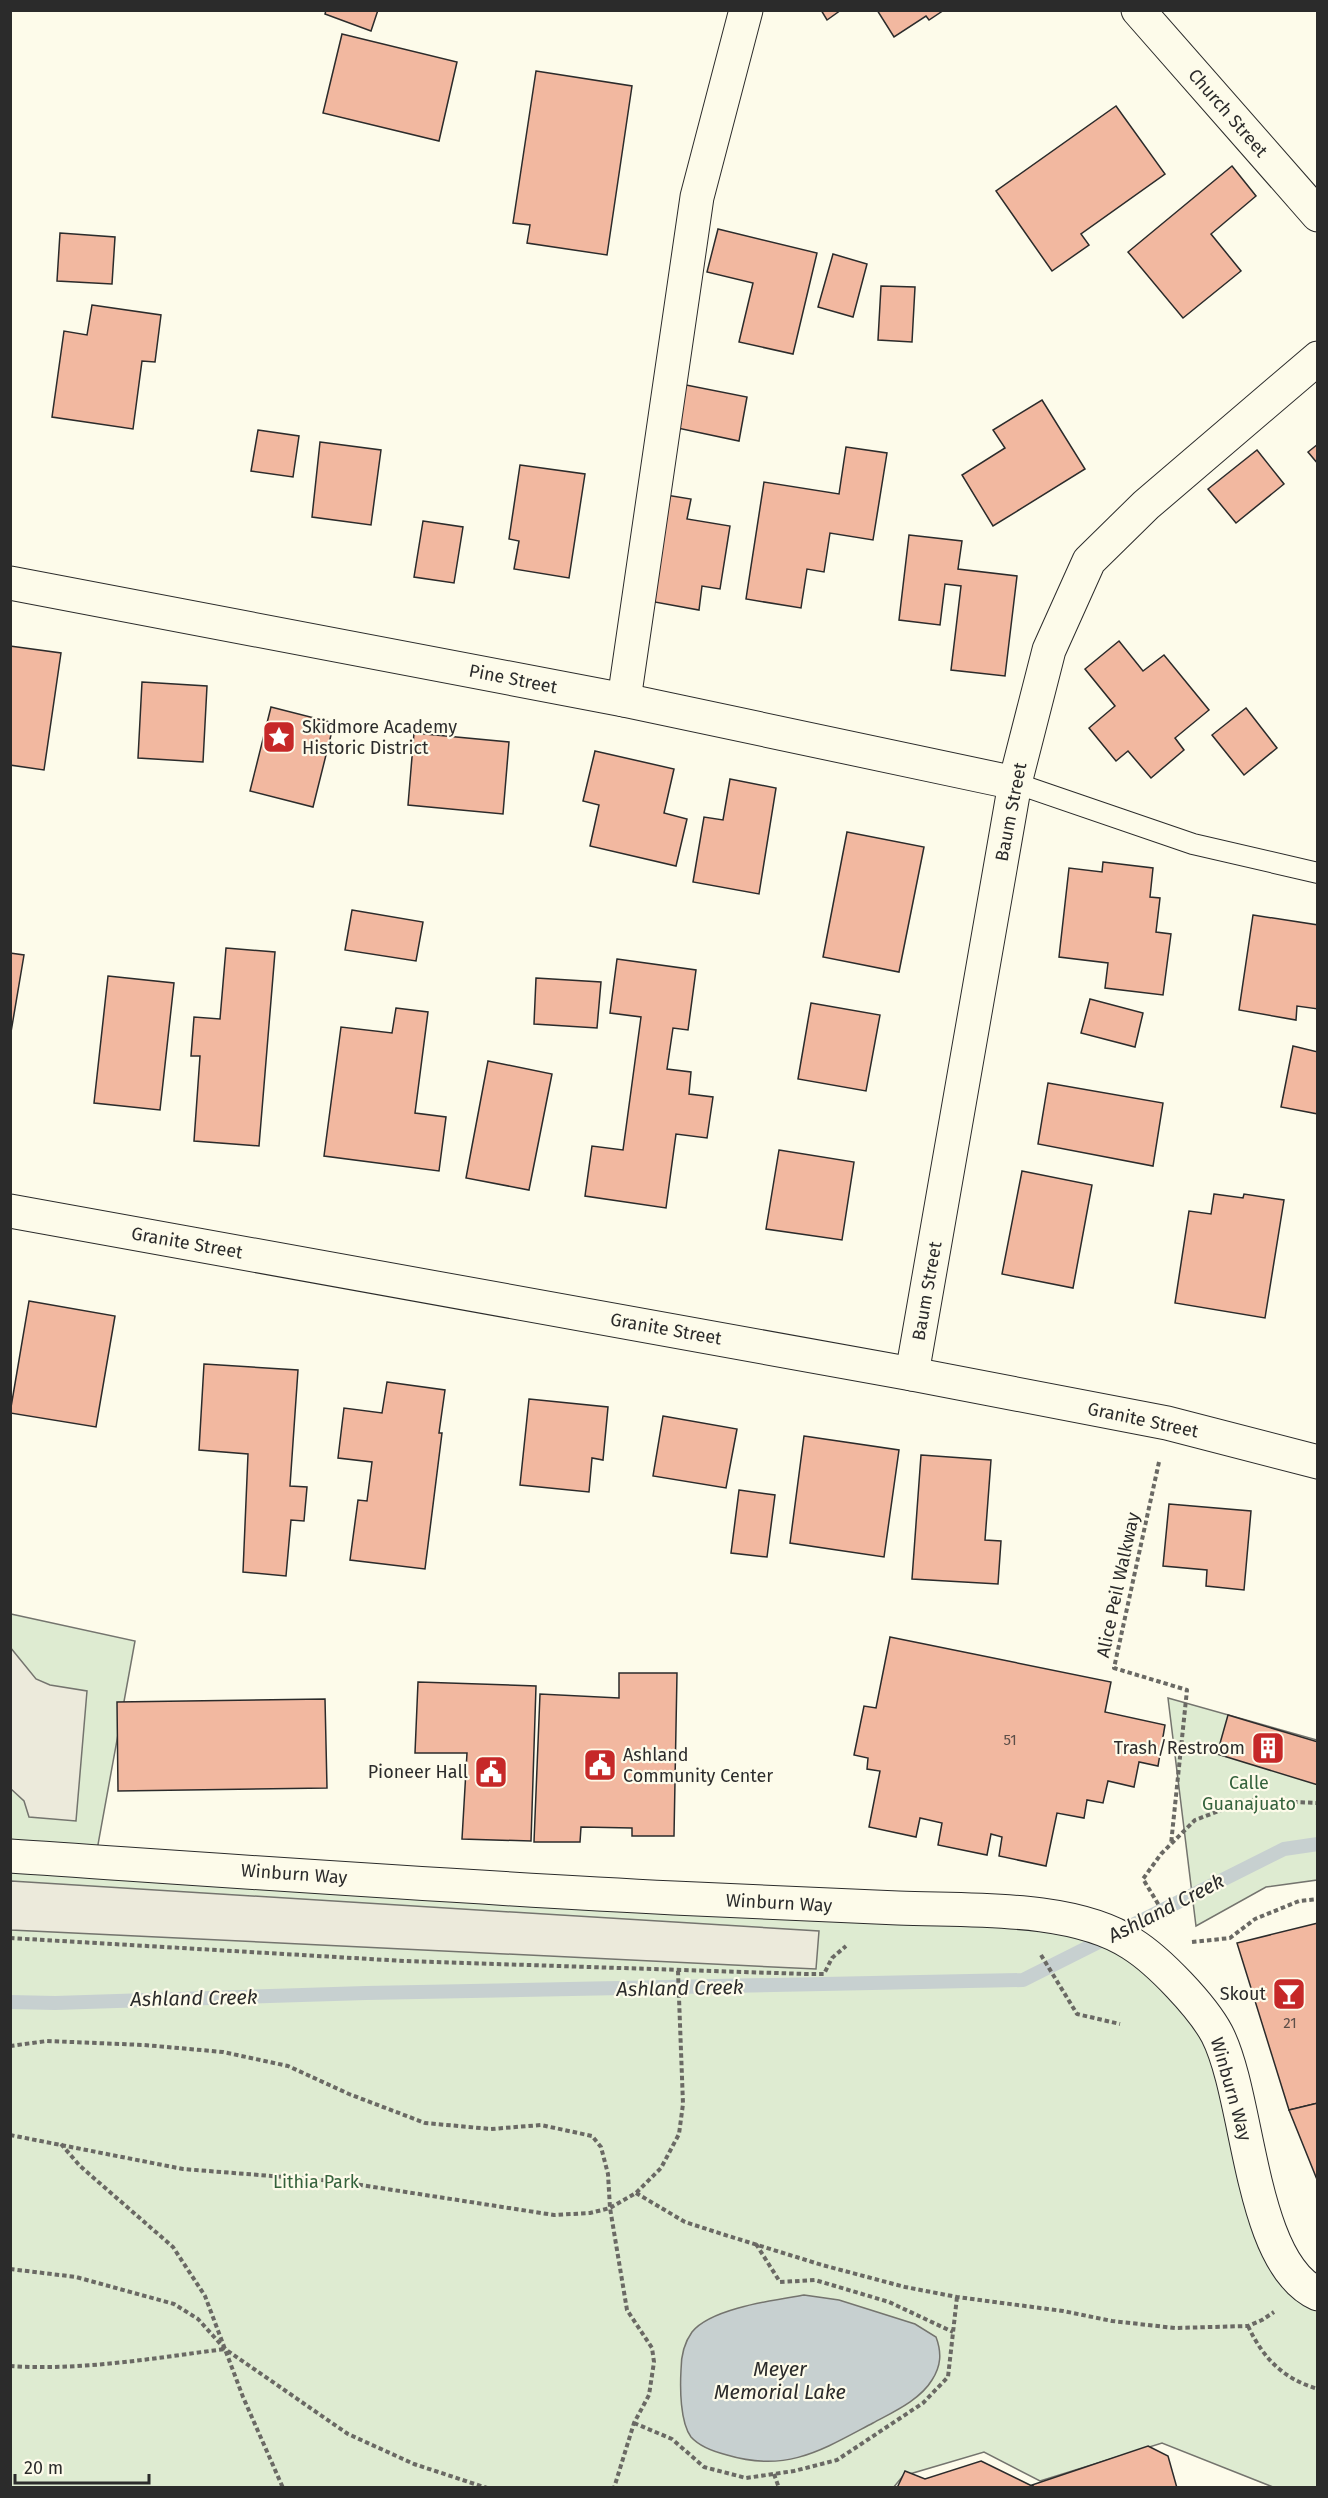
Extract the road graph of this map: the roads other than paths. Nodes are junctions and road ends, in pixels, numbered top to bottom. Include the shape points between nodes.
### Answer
1 (746, 10) edge
2 (1137, 10) edge
3 (1317, 215) edge
4 (1317, 358) edge
5 (10, 583) edge
6 (624, 700) junction
7 (1015, 783) junction
8 (1317, 873) edge
9 (10, 1211) edge
10 (912, 1374) junction
11 (1317, 1462) edge
12 (10, 1856) edge
13 (1317, 2294) edge

1 - 6 street via 697,197
2 - 3 street, Church Street
4 - 7 street, Baum Street via 1146,505 1089,561 1049,650
5 - 6 street, Pine Street
6 - 7 street, Pine Street
7 - 8 lane via 1193,844
7 - 10 street, Baum Street
9 - 10 street, Granite Street
10 - 11 street, Granite Street via 1167,1423
12 - 13 street, Winburn Way via 670,1898 1022,1914 1096,1925 1132,1943 1196,2004 1217,2035 1275,2244 1301,2286

